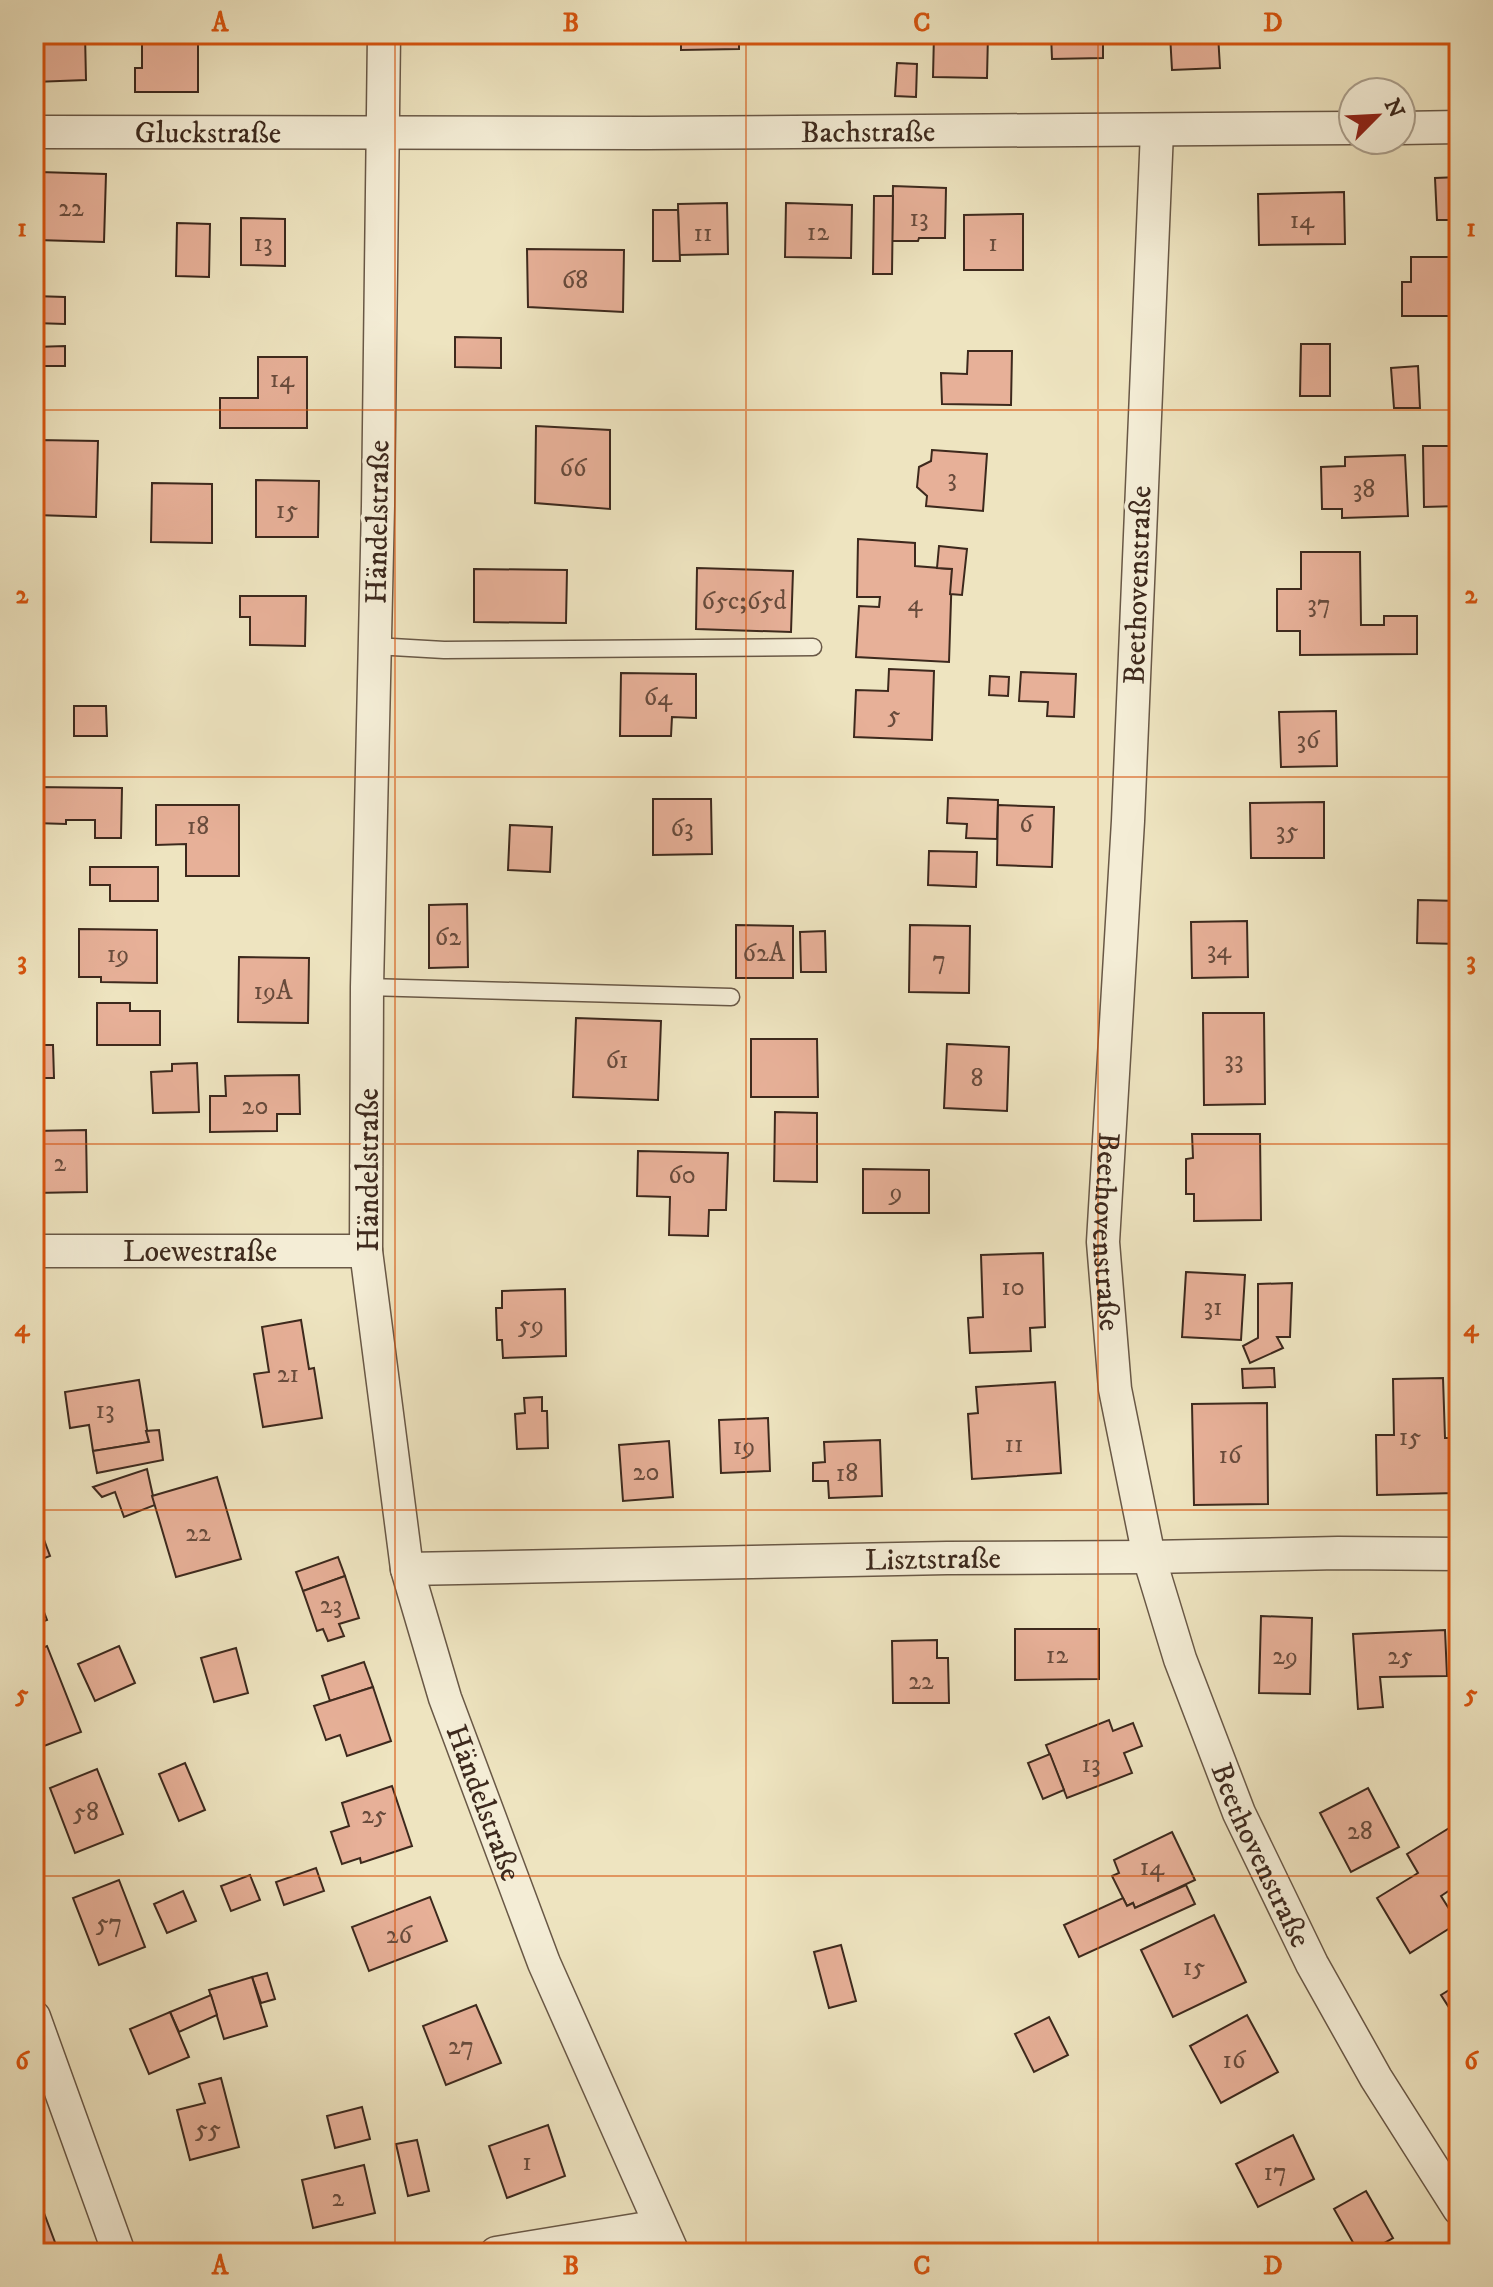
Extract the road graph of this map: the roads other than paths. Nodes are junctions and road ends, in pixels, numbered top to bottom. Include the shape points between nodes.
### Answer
1 (384, 34) edge
2 (1459, 127) edge
3 (1337, 128) edge
4 (1417, 128) edge
5 (1157, 131) junction
6 (34, 132) edge
7 (383, 133) junction
8 (375, 646) junction
9 (813, 647) dead end
10 (367, 987) junction
11 (731, 997) dead end
12 (34, 1251) edge
13 (366, 1251) junction
14 (1459, 1554) edge
15 (1149, 1557) junction
16 (407, 1569) junction
17 (34, 2017) edge
18 (1459, 2209) edge
19 (667, 2240) edge
20 (119, 2253) edge
21 (496, 2253) edge

1 - 7 street, Händelstraße
2 - 4 street
3 - 5 street, Bachstraße
5 - 7 street, Bachstraße
5 - 15 street, Beethovenstraße via 1128,821 1103,1242 1115,1389
6 - 7 street, Gluckstraße
7 - 8 street, Händelstraße
8 - 9 lane
8 - 10 street, Händelstraße
10 - 11 lane
10 - 13 street, Händelstraße
12 - 13 street, Loewestraße
13 - 16 street, Händelstraße
14 - 15 street, Lisztstraße
15 - 16 street, Lisztstraße
15 - 18 street, Beethovenstraße via 1180,1659 1263,1865 1376,2078
16 - 19 street, Händelstraße via 445,1698 544,1963
17 - 20 street
19 - 21 street

